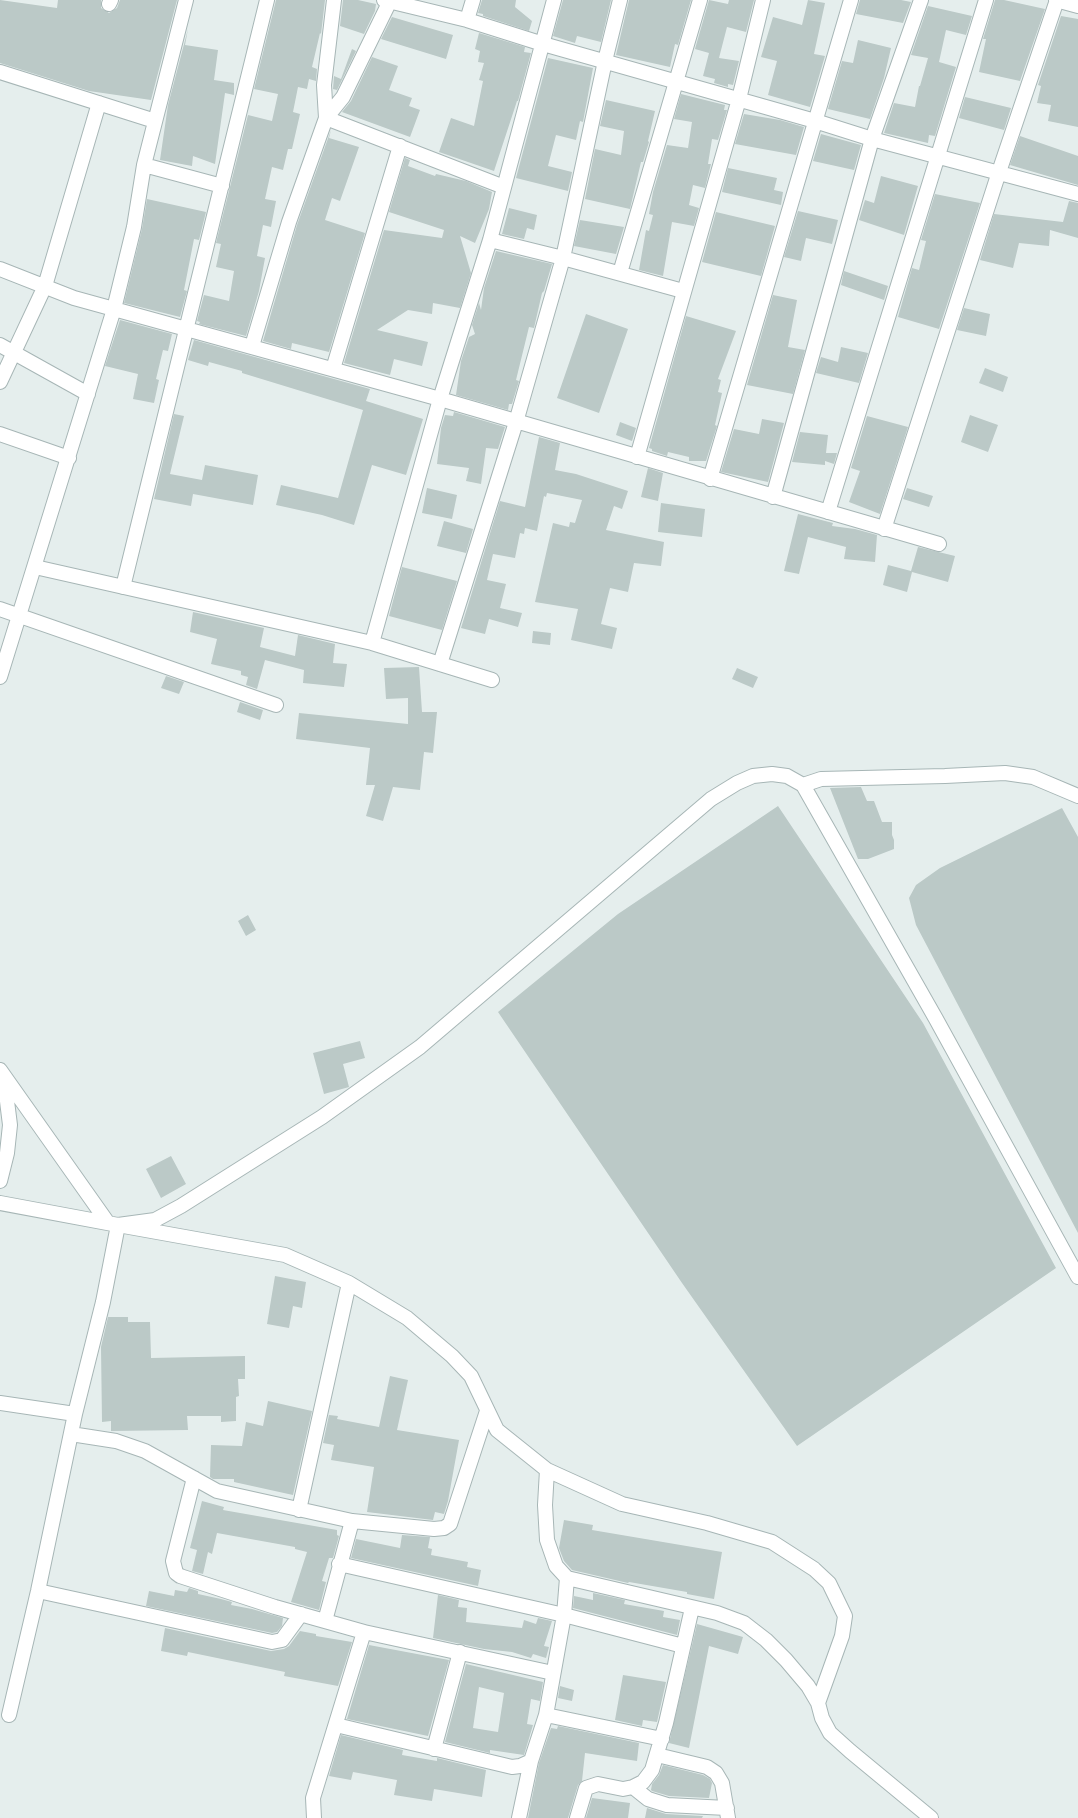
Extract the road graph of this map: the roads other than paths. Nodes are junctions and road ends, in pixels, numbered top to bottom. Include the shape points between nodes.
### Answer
1 (186, 0) edge
2 (267, 0) edge
3 (334, 0) edge
4 (473, 0) edge
5 (554, 0) edge
6 (620, 0) edge
7 (700, 0) edge
8 (763, 0) edge
9 (850, 0) edge
10 (921, 0) edge
11 (986, 0) edge
12 (1057, 0) edge
13 (387, 1) edge
14 (414, 4) edge
15 (1078, 6) edge
16 (467, 20) junction
17 (542, 44) junction
18 (605, 61) junction
19 (0, 72) edge
20 (676, 83) junction
21 (739, 99) junction
22 (99, 103) junction
23 (326, 118) junction
24 (155, 121) junction
25 (815, 121) junction
26 (872, 139) junction
27 (400, 146) junction
28 (937, 156) junction
29 (144, 165) junction
30 (999, 172) junction
31 (222, 186) junction
32 (504, 187) junction
33 (1078, 194) edge
34 (490, 240) junction
35 (563, 258) junction
36 (0, 269) edge
37 (620, 273) junction
38 (44, 286) junction
39 (683, 291) junction
40 (114, 308) junction
41 (187, 328) junction
42 (0, 346) edge
43 (252, 346) junction
44 (14, 353) junction
45 (333, 369) junction
46 (0, 382) edge
47 (88, 394) junction
48 (440, 399) junction
49 (516, 422) junction
50 (0, 434) edge
51 (636, 457) junction
52 (68, 458) junction
53 (710, 479) junction
54 (772, 497) junction
55 (828, 512) junction
56 (884, 528) junction
57 (939, 544) dead end
58 (35, 567) junction
59 (123, 587) junction
60 (0, 609) edge
61 (20, 616) junction
62 (372, 643) junction
63 (440, 664) junction
64 (1, 671) edge
65 (492, 680) dead end
66 (276, 705) dead end
67 (803, 785) junction
68 (1078, 796) edge
69 (0, 1070) edge
70 (0, 1079) edge
71 (0, 1181) edge
72 (0, 1203) edge
73 (113, 1224) junction
74 (1078, 1277) edge
75 (349, 1283) junction
76 (0, 1403) edge
77 (487, 1410) junction
78 (75, 1414) junction
79 (71, 1434) junction
80 (547, 1470) junction
81 (194, 1478) junction
82 (298, 1510) junction
83 (352, 1521) junction
84 (339, 1564) junction
85 (567, 1578) junction
86 (38, 1591) junction
87 (692, 1608) junction
88 (301, 1614) junction
89 (564, 1615) junction
90 (324, 1621) junction
91 (364, 1632) junction
92 (683, 1646) junction
93 (460, 1652) junction
94 (552, 1673) junction
95 (818, 1703) junction
96 (9, 1715) dead end
97 (546, 1716) junction
98 (336, 1725) junction
99 (662, 1739) junction
100 (434, 1749) junction
101 (657, 1755) junction
102 (531, 1761) junction
103 (633, 1787) junction
104 (728, 1813) edge
105 (314, 1818) edge
106 (519, 1818) edge
107 (577, 1818) edge
108 (931, 1818) edge

1 - 24 street
2 - 31 street
3 - 23 street via 324,85
4 - 16 street
5 - 17 street
6 - 18 street
7 - 20 street
8 - 21 street
9 - 25 street
10 - 26 street
11 - 28 street
12 - 15 street
12 - 30 street
13 - 14 street
13 - 23 street via 343,97
14 - 16 street
16 - 17 street
17 - 18 street
17 - 32 street
18 - 20 street
18 - 35 street
19 - 22 street
20 - 21 street
20 - 37 street
21 - 25 street
21 - 39 street
22 - 24 street
22 - 38 street
23 - 27 street
23 - 43 street via 289,222
24 - 29 street
25 - 26 street
25 - 53 street
26 - 28 street
26 - 54 street
27 - 32 street
27 - 45 street
28 - 30 street
28 - 55 street
29 - 31 street
29 - 40 street via 134,227
30 - 33 street
30 - 56 street
31 - 41 street
32 - 34 street
34 - 35 street
34 - 48 street
35 - 37 street
35 - 49 street
36 - 38 street
37 - 39 street
38 - 40 street
38 - 44 street
39 - 51 street
40 - 41 street
40 - 47 street
41 - 43 street
41 - 59 street
42 - 44 street
43 - 45 street
44 - 46 street
44 - 47 street
45 - 48 street
47 - 52 street
48 - 49 street
48 - 62 street
49 - 51 street
49 - 63 street
50 - 52 street
51 - 53 street
52 - 58 street
53 - 54 street
54 - 55 street
55 - 56 street
56 - 57 street
58 - 59 street
58 - 61 street
59 - 62 street
60 - 61 street
61 - 64 street
61 - 66 street
62 - 63 street
63 - 65 street
67 - 68 street via 821,779 1005,773 1033,776
67 - 73 street via 787,776 753,776 711,799 420,1047 322,1117 156,1220
67 - 74 street
69 - 73 street
70 - 71 street via 6,1093 10,1126
72 - 73 street
73 - 75 street via 285,1255
73 - 78 street via 103,1302
75 - 77 street via 407,1318 452,1356 470,1376
75 - 82 street
76 - 78 street
77 - 80 street via 497,1430
77 - 83 street via 450,1524 434,1529
78 - 79 street
79 - 81 street via 116,1441 145,1451
79 - 86 street
80 - 85 street via 544,1505 547,1540 556,1566
80 - 95 street via 622,1504 772,1542 814,1569 829,1583 845,1616 842,1636
81 - 82 street via 217,1491
81 - 88 street via 173,1561 176,1573
82 - 83 street
83 - 84 street
84 - 89 street
84 - 90 street
85 - 87 street
85 - 89 street
86 - 88 street via 272,1642 282,1640
86 - 96 street
87 - 92 street
87 - 95 street via 717,1613 744,1624 766,1640 808,1686
88 - 90 street
89 - 92 street
89 - 94 street
90 - 91 street
91 - 93 street
91 - 98 street
92 - 99 street
93 - 94 street
93 - 100 street
94 - 97 street
95 - 108 street via 830,1732
97 - 99 street
97 - 102 street
98 - 100 street
98 - 105 street via 313,1798
99 - 101 street
100 - 102 street via 512,1767
101 - 103 street via 652,1770 643,1782
101 - 104 street via 707,1767 716,1773 722,1783
102 - 106 street
103 - 104 street via 648,1799 666,1805
103 - 107 street via 591,1785 586,1788

